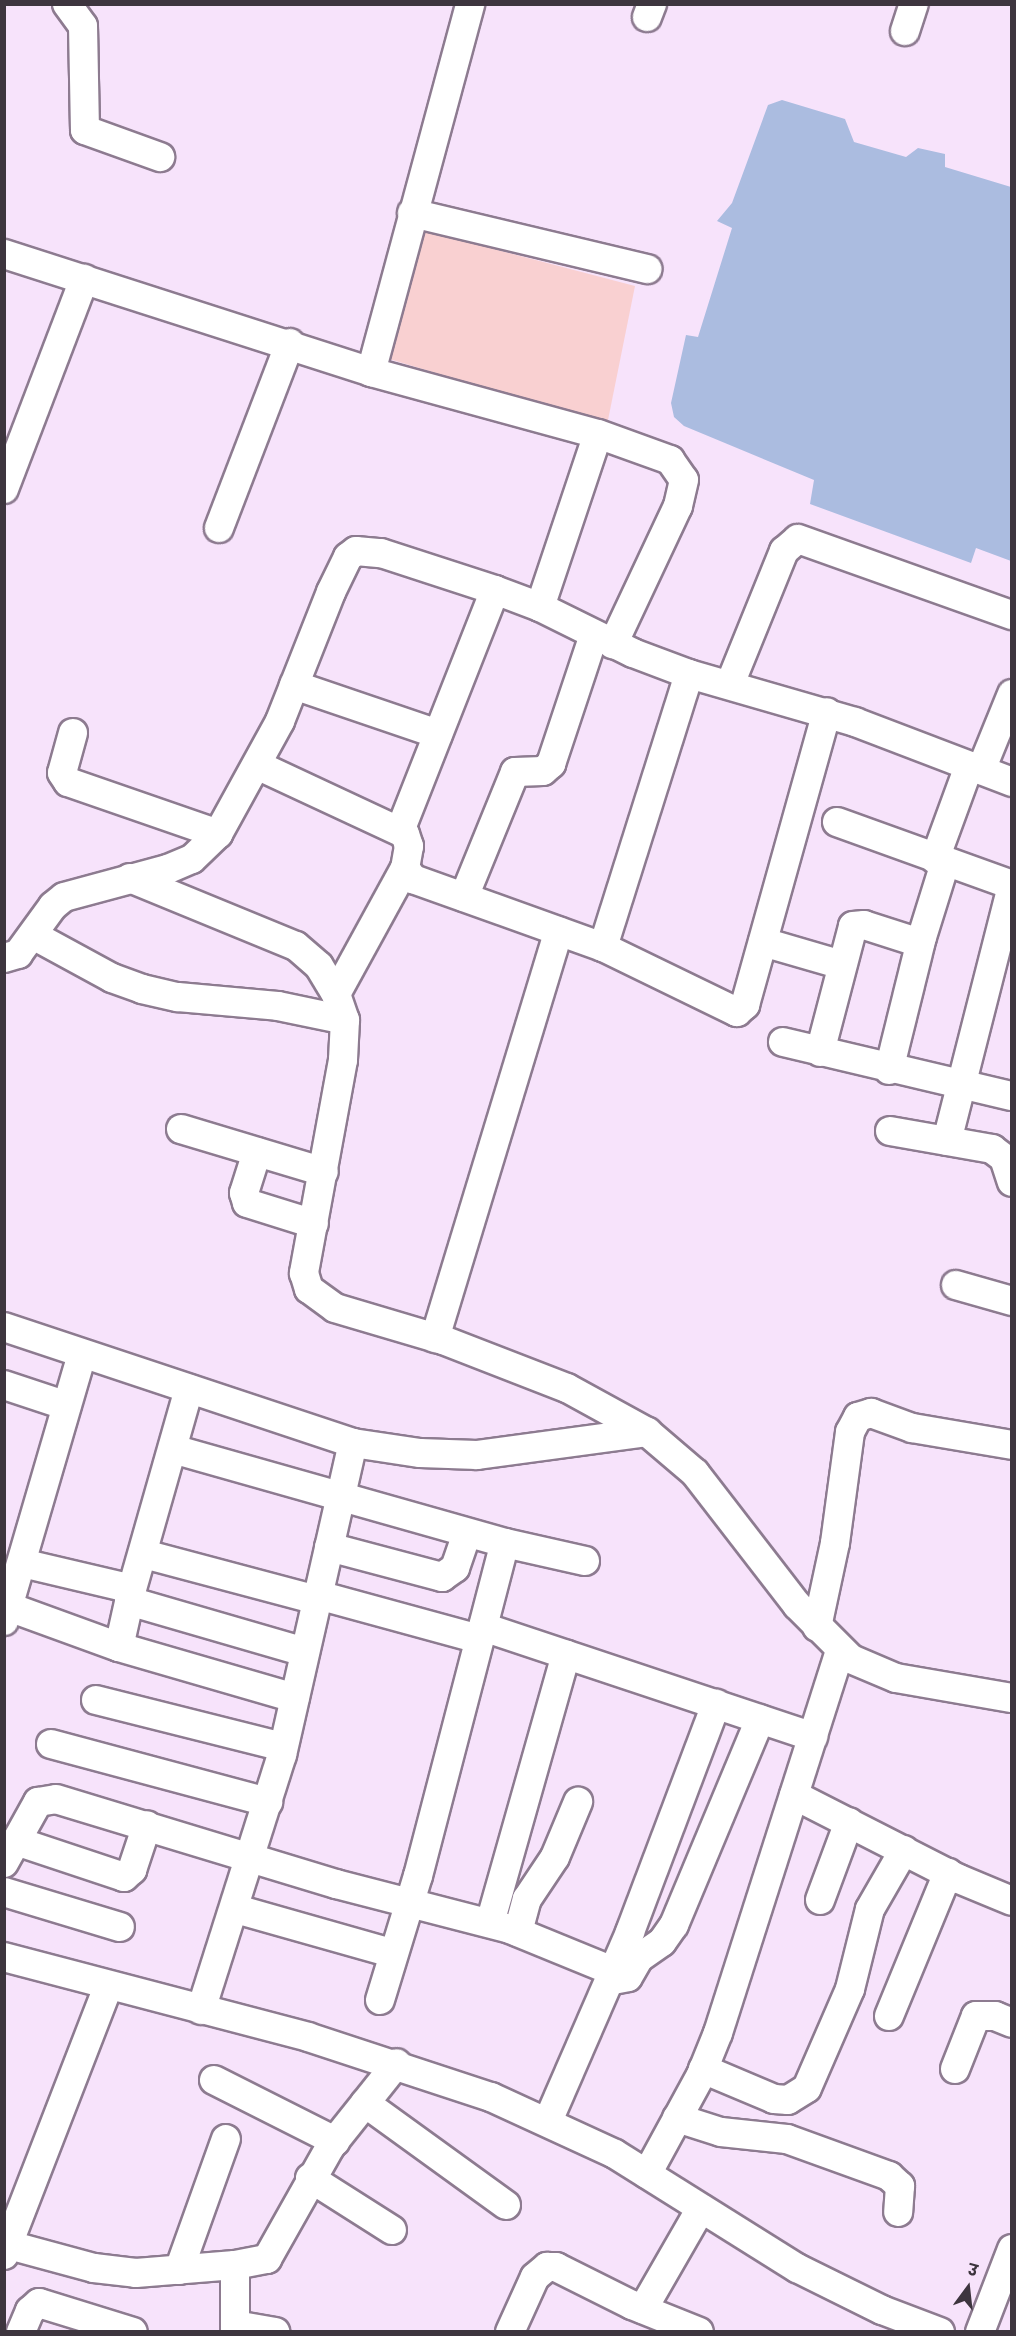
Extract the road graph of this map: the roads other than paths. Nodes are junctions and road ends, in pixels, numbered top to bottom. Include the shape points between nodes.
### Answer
1 (67, 4) edge
2 (470, 4) edge
3 (915, 4) edge
4 (905, 31) dead end
5 (160, 157) dead end
6 (412, 213) junction
7 (4, 254) edge
8 (647, 269) dead end
9 (84, 279) junction
10 (290, 343) junction
11 (371, 372) junction
12 (598, 434) junction
13 (4, 489) edge
14 (219, 528) dead end
15 (495, 590) junction
16 (540, 607) junction
17 (1011, 615) edge
18 (604, 639) junction
19 (689, 674) junction
20 (730, 684) junction
21 (294, 685) junction
22 (1011, 694) edge
23 (827, 712) junction
24 (73, 733) dead end
25 (438, 734) junction
26 (257, 765) junction
27 (975, 768) junction
28 (1011, 782) edge
29 (837, 822) dead end
30 (400, 831) junction
31 (218, 834) junction
32 (940, 861) junction
33 (405, 868) junction
34 (130, 878) junction
35 (1011, 885) edge
36 (464, 897) junction
37 (559, 931) junction
38 (33, 935) junction
39 (763, 942) junction
40 (920, 943) junction
41 (603, 947) junction
42 (4, 958) edge
43 (842, 965) junction
44 (336, 993) junction
45 (345, 1020) junction
46 (783, 1042) dead end
47 (820, 1052) junction
48 (889, 1070) junction
49 (961, 1086) junction
50 (1011, 1096) edge
51 (181, 1129) dead end
52 (890, 1131) dead end
53 (947, 1141) junction
54 (256, 1152) junction
55 (324, 1172) junction
56 (1011, 1182) edge
57 (314, 1224) junction
58 (957, 1285) dead end
59 (1011, 1301) edge
60 (4, 1327) edge
61 (435, 1338) junction
62 (82, 1353) junction
63 (4, 1385) edge
64 (189, 1389) junction
65 (67, 1406) junction
66 (647, 1432) junction
67 (353, 1443) junction
68 (1011, 1445) edge
69 (173, 1449) junction
70 (340, 1498) junction
71 (467, 1533) junction
72 (505, 1543) junction
73 (329, 1547) junction
74 (144, 1554) junction
75 (585, 1562) dead end
76 (22, 1563) junction
77 (130, 1595) junction
78 (318, 1597) junction
79 (7, 1614) edge
80 (817, 1627) junction
81 (481, 1633) junction
82 (119, 1647) junction
83 (840, 1650) junction
84 (305, 1652) junction
85 (566, 1654) junction
86 (295, 1698) junction
87 (1011, 1698) edge
88 (96, 1700) dead end
89 (716, 1704) junction
90 (760, 1719) junction
91 (813, 1737) junction
92 (51, 1744) dead end
93 (284, 1747) junction
94 (794, 1796) junction
95 (268, 1802) junction
96 (578, 1802) dead end
97 (849, 1822) junction
98 (147, 1825) junction
99 (904, 1850) junction
100 (10, 1852) edge
101 (252, 1857) junction
102 (948, 1874) junction
103 (4, 1892) edge
104 (820, 1900) dead end
105 (1011, 1901) edge
106 (409, 1902) junction
107 (236, 1909) junction
108 (490, 1923) junction
109 (120, 1927) dead end
110 (518, 1932) junction
111 (392, 1953) junction
112 (4, 1958) edge
113 (611, 1975) junction
114 (108, 1987) junction
115 (380, 2000) dead end
116 (201, 2010) junction
117 (889, 2016) dead end
118 (1011, 2023) edge
119 (397, 2063) junction
120 (703, 2069) junction
121 (955, 2070) dead end
122 (214, 2080) dead end
123 (365, 2103) junction
124 (677, 2118) junction
125 (548, 2121) junction
126 (226, 2139) dead end
127 (335, 2141) junction
128 (647, 2174) junction
129 (310, 2178) junction
130 (506, 2205) dead end
131 (701, 2208) junction
132 (898, 2212) dead end
133 (392, 2230) dead end
134 (1011, 2249) edge
135 (7, 2250) edge
136 (235, 2265) junction
137 (179, 2270) junction
138 (1003, 2298) edge
139 (643, 2309) junction
140 (235, 2328) edge
141 (21, 2331) edge
142 (132, 2331) edge
143 (275, 2331) edge
144 (510, 2331) edge
145 (699, 2331) edge
146 (940, 2331) edge
147 (980, 2331) edge

1 - 5 street via 83,27 85,130
2 - 6 street
3 - 4 street
6 - 8 street
6 - 11 street
7 - 9 street
9 - 10 street
9 - 13 street
10 - 11 street
10 - 14 street
11 - 12 street
12 - 16 street
12 - 18 street via 670,460 684,480 678,506
15 - 16 street
15 - 21 street via 381,552 356,551 348,557 331,592
15 - 25 street
16 - 18 street
17 - 20 street via 964,595 798,539 784,550
18 - 19 street
18 - 36 street via 551,764 543,771 515,772
19 - 20 street
19 - 41 street
20 - 23 street
21 - 25 street
21 - 26 street
22 - 27 street
23 - 27 street
23 - 39 street
24 - 31 street via 62,773 68,782
25 - 30 street
26 - 30 street
26 - 31 street
27 - 28 street
27 - 32 street
29 - 32 street
30 - 33 street via 409,846
31 - 34 street via 192,859
32 - 35 street
32 - 40 street
33 - 36 street via 413,879
33 - 44 street
34 - 38 street via 64,897
34 - 44 street via 296,946 319,966
35 - 49 street
36 - 37 street
37 - 41 street
37 - 61 street
38 - 42 street via 18,954
38 - 45 street via 112,978 142,989 178,997 278,1006
39 - 41 street via 745,1005 737,1012
39 - 43 street
40 - 43 street via 856,925 851,930
40 - 48 street
43 - 47 street
44 - 45 street
45 - 55 street via 343,1060
46 - 47 street
47 - 48 street
48 - 49 street
49 - 50 street
49 - 53 street
51 - 54 street
52 - 53 street
53 - 56 street via 997,1152 1004,1158
54 - 55 street
54 - 57 street via 244,1193 247,1203
55 - 57 street
57 - 61 street via 304,1273 309,1289 336,1308
58 - 59 street
60 - 62 street
61 - 66 street via 567,1388
62 - 64 street
62 - 65 street
63 - 65 street
64 - 67 street
64 - 69 street
65 - 76 street
66 - 67 street via 477,1455 420,1453
66 - 80 street via 695,1473
67 - 70 street
68 - 80 street via 912,1428 871,1413 858,1417 850,1432 835,1543
69 - 70 street
69 - 74 street
70 - 71 street
70 - 73 street
71 - 72 street
71 - 73 street via 455,1568 442,1577
72 - 75 street
72 - 81 street
73 - 78 street
74 - 77 street
74 - 78 street
76 - 77 street
76 - 79 street
77 - 82 street
77 - 84 street
78 - 81 street
78 - 84 street
79 - 82 street
80 - 83 street
81 - 85 street
81 - 106 street
82 - 86 street
83 - 87 street via 866,1668 896,1678
83 - 91 street
84 - 86 street
85 - 89 street
85 - 108 street
86 - 93 street
88 - 93 street
89 - 90 street
89 - 113 street via 672,1826
90 - 91 street
90 - 113 street via 713,1839 668,1935 639,1958 625,1979
91 - 94 street
92 - 95 street
93 - 95 street
94 - 97 street
94 - 120 street
95 - 101 street
96 - 110 street via 555,1857 527,1899
97 - 99 street
97 - 104 street
98 - 100 street via 45,1798 32,1809
98 - 100 street via 132,1870 124,1877
98 - 101 street
99 - 102 street
99 - 120 street via 870,1909 850,1989 807,2088 788,2100 774,2099
101 - 106 street
101 - 107 street
102 - 105 street
102 - 117 street
103 - 109 street
106 - 108 street
106 - 111 street
107 - 111 street
107 - 116 street
108 - 110 street
110 - 113 street
111 - 115 street
112 - 114 street
113 - 125 street
114 - 116 street
114 - 135 street
116 - 119 street
118 - 121 street via 995,2016 976,2016
119 - 123 street
119 - 125 street
120 - 124 street
122 - 127 street
123 - 127 street
123 - 130 street
124 - 128 street
124 - 132 street via 721,2132 788,2139 889,2176 900,2186
125 - 128 street
126 - 137 street
127 - 129 street
128 - 131 street
129 - 133 street
129 - 136 street via 267,2259
131 - 139 street
131 - 146 street via 797,2268 882,2310
134 - 138 street
135 - 137 street via 136,2273
136 - 137 street
136 - 140 street
138 - 147 street
139 - 144 street via 556,2267 547,2267 535,2277
139 - 145 street
140 - 143 street
141 - 142 street via 30,2311 39,2303

